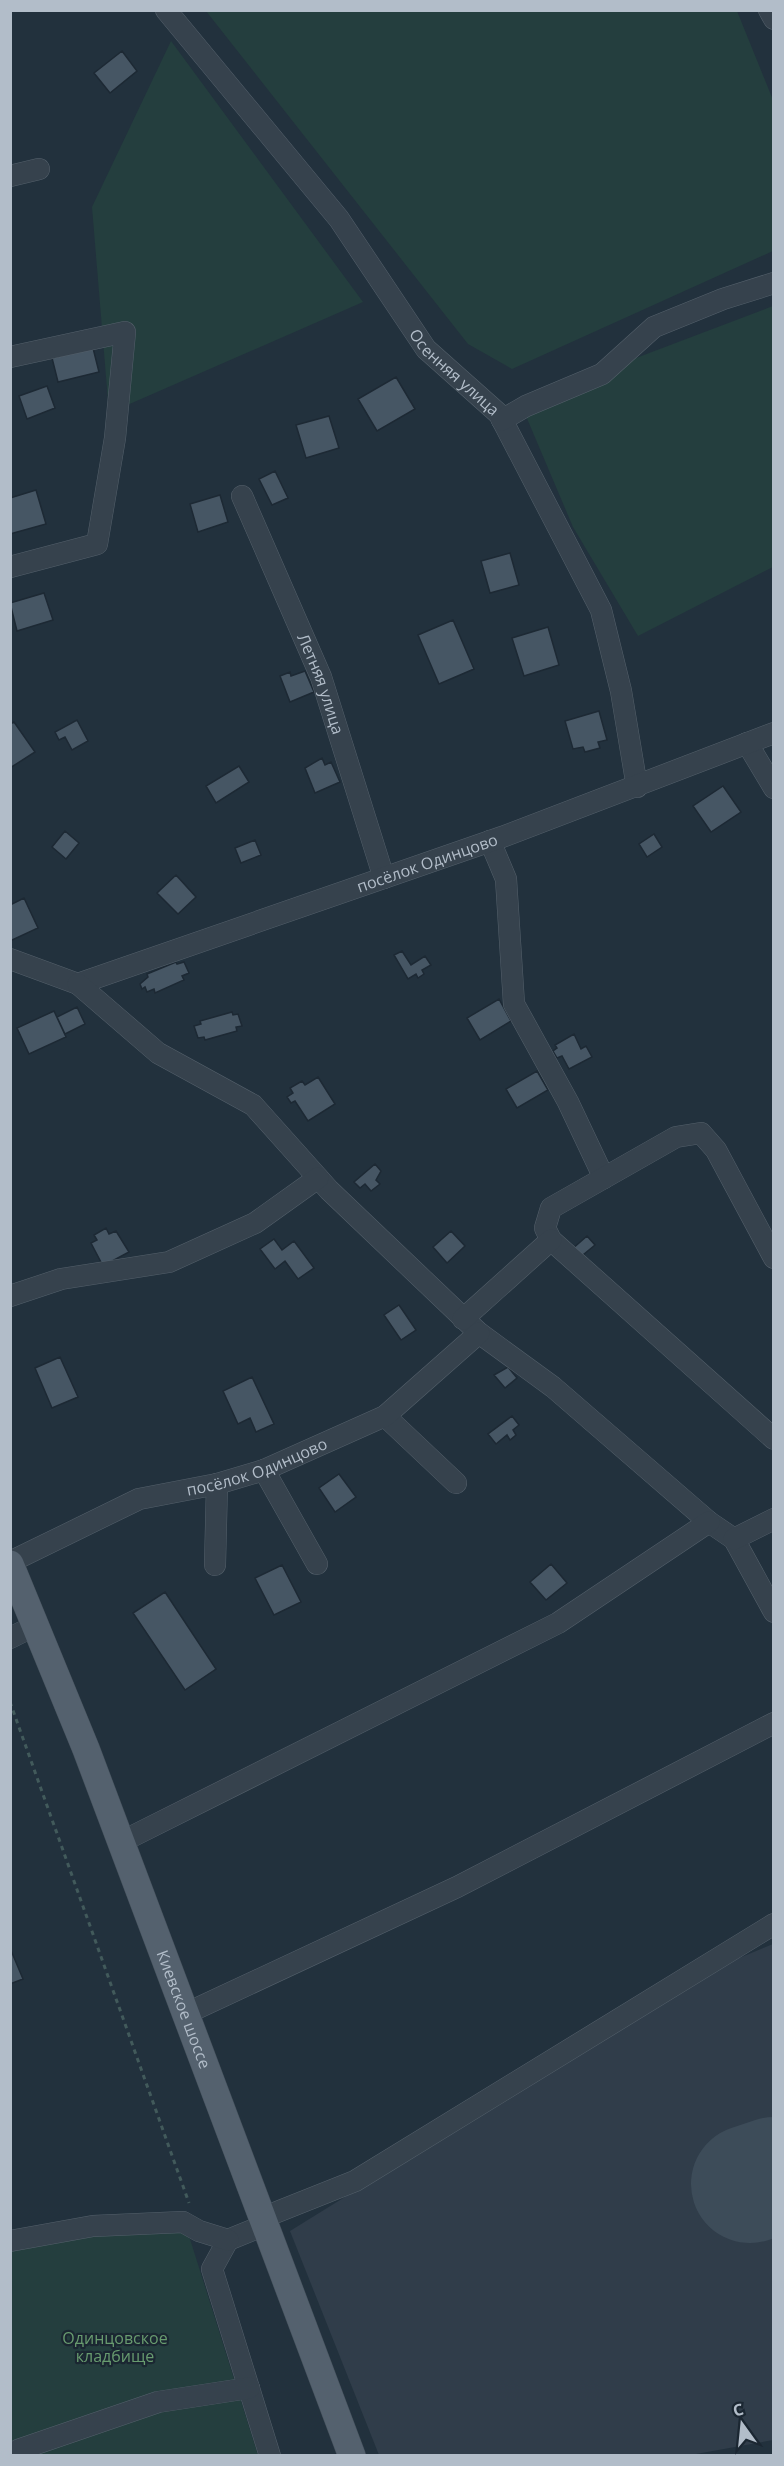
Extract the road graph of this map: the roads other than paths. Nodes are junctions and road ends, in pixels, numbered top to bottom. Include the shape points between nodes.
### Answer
1 (166, 10) edge
2 (769, 10) edge
3 (774, 18) edge
4 (39, 169) dead end
5 (10, 176) edge
6 (774, 283) edge
7 (16, 356) edge
8 (502, 420) junction
9 (242, 496) dead end
10 (10, 567) edge
11 (774, 733) edge
12 (747, 743) junction
13 (637, 787) junction
14 (774, 788) edge
15 (490, 841) junction
16 (384, 878) junction
17 (10, 959) edge
18 (78, 984) junction
19 (318, 1178) junction
20 (604, 1178) junction
21 (768, 1233) edge
22 (551, 1240) junction
23 (774, 1258) edge
24 (10, 1296) edge
25 (471, 1326) junction
26 (385, 1416) junction
27 (774, 1438) edge
28 (264, 1470) junction
29 (456, 1483) dead end
30 (217, 1484) junction
31 (774, 1519) edge
32 (709, 1522) junction
33 (734, 1539) junction
34 (10, 1563) edge
35 (317, 1564) dead end
36 (214, 1565) dead end
37 (774, 1612) edge
38 (36, 1625) junction
39 (10, 1638) edge
40 (774, 1724) edge
41 (121, 1842) junction
42 (774, 1924) edge
43 (185, 2014) junction
44 (264, 2222) junction
45 (228, 2240) junction
46 (10, 2241) edge
47 (249, 2388) junction
48 (20, 2456) edge
49 (270, 2456) edge
50 (352, 2456) edge

1 - 8 lane, Осенняя улица via 339,219 426,349
2 - 3 lane
4 - 5 lane
6 - 8 lane via 723,298 654,327 602,374
7 - 10 lane via 125,332 115,438 97,544
8 - 13 lane, Осенняя улица via 601,610 621,691
9 - 16 lane, Летняя улица via 321,677
11 - 12 lane, посёлок Одинцово
12 - 13 lane, посёлок Одинцово
12 - 14 lane
13 - 15 lane, посёлок Одинцово
15 - 16 lane, посёлок Одинцово
15 - 20 lane via 506,879 514,1004
16 - 18 lane, посёлок Одинцово
17 - 18 lane
18 - 19 lane via 158,1053 253,1105
19 - 24 lane via 255,1223 169,1262 61,1279
19 - 25 lane
20 - 21 lane via 676,1137 701,1133
20 - 22 lane via 551,1208 545,1228
21 - 23 lane
22 - 25 lane, посёлок Одинцово
22 - 27 lane
25 - 26 lane, посёлок Одинцово
25 - 32 lane via 553,1387
26 - 28 lane, посёлок Одинцово
26 - 29 lane
28 - 30 lane, посёлок Одинцово
28 - 35 lane
30 - 34 lane, посёлок Одинцово via 139,1499
30 - 36 lane
31 - 33 lane
32 - 33 lane
32 - 41 lane via 558,1623
33 - 37 lane
34 - 38 main road, Киевское шоссе
38 - 39 lane
38 - 41 main road, Киевское шоссе
40 - 43 lane via 457,1887
41 - 43 main road, Киевское шоссе
42 - 44 lane via 355,2181
43 - 44 main road, Киевское шоссе
44 - 45 lane
44 - 50 main road, Киевское шоссе
45 - 46 lane via 183,2222 93,2226
45 - 47 lane via 212,2269
47 - 48 lane via 158,2402 18,2450
47 - 49 lane

